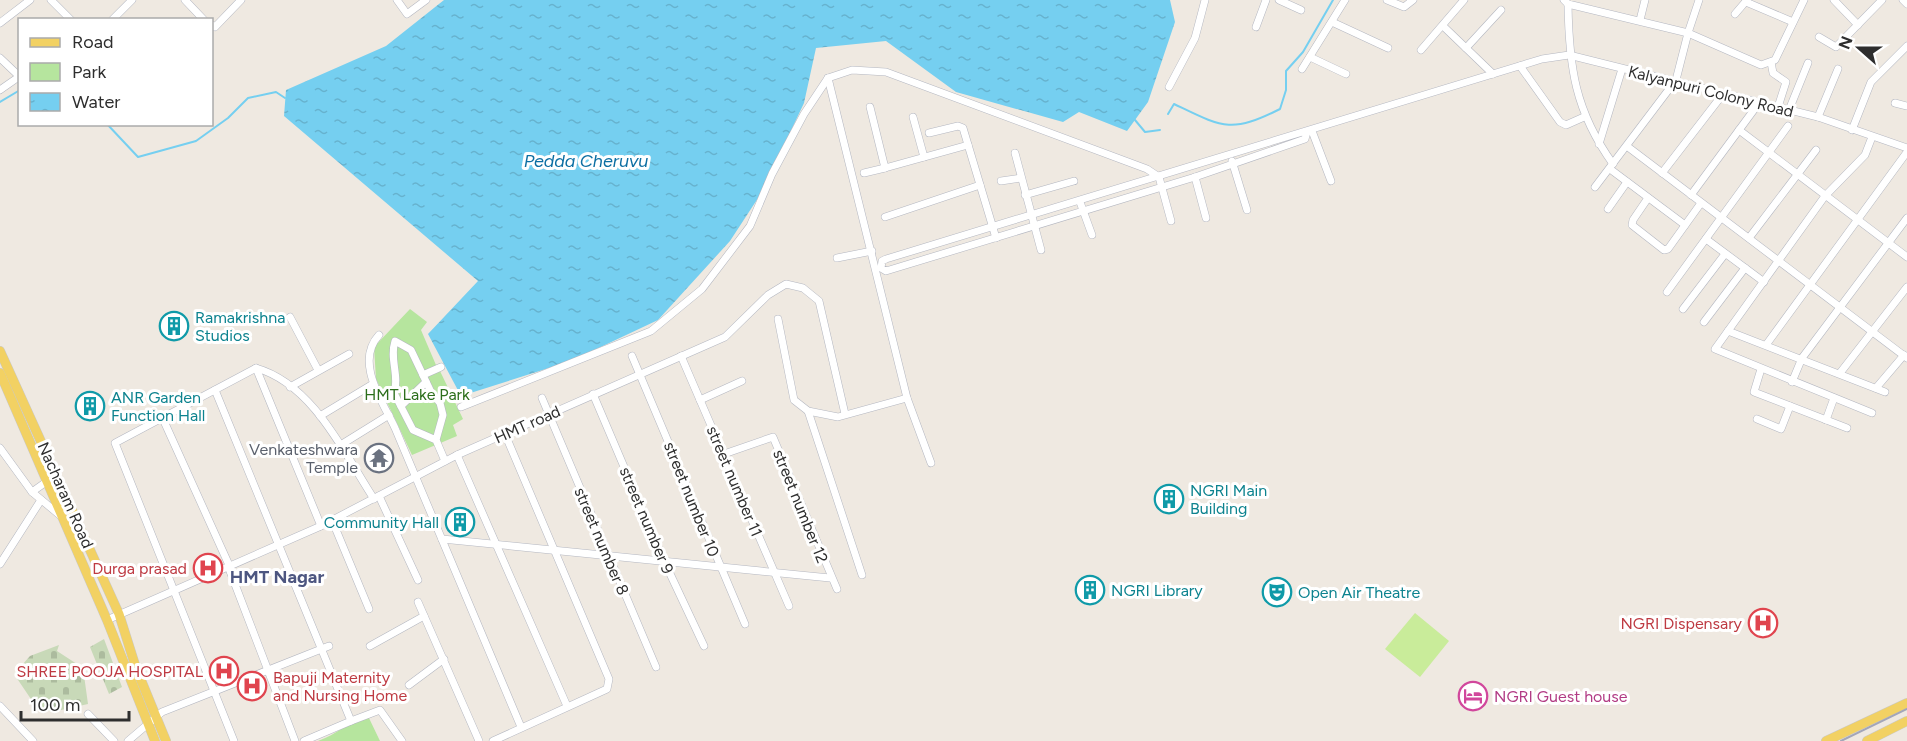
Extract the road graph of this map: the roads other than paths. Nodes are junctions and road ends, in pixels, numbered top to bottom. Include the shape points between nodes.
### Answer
1 (30, 0) edge
2 (51, 0) edge
3 (132, 0) edge
4 (185, 0) edge
5 (241, 0) edge
6 (397, 0) edge
7 (426, 0) edge
8 (1206, 0) edge
9 (1266, 0) edge
10 (1279, 0) edge
11 (1345, 0) edge
12 (1387, 0) edge
13 (1413, 0) edge
14 (1464, 0) edge
15 (1645, 0) edge
16 (1700, 0) edge
17 (1804, 0) edge
18 (1834, 0) edge
19 (1882, 0) edge
20 (1903, 0) edge
21 (1746, 1) edge
22 (1566, 2) edge
23 (1907, 4) edge
24 (1301, 10) dead end
25 (1501, 10) dead end
26 (1734, 14) dead end
27 (69, 18) edge
28 (114, 18) edge
29 (202, 18) edge
30 (1640, 20) junction
31 (1332, 22) junction
32 (1793, 22) junction
33 (0, 23) edge
34 (1858, 25) junction
35 (213, 26) edge
36 (1443, 26) junction
37 (1256, 27) dead end
38 (1688, 33) junction
39 (1819, 37) dead end
40 (1907, 46) edge
41 (1388, 48) dead end
42 (1466, 48) junction
43 (1421, 50) dead end
44 (1569, 55) junction
45 (1310, 57) junction
46 (0, 58) edge
47 (1771, 62) junction
48 (1808, 63) dead end
49 (1520, 66) junction
50 (1302, 69) dead end
51 (1622, 69) junction
52 (1838, 69) dead end
53 (1346, 74) dead end
54 (1493, 74) junction
55 (18, 75) edge
56 (18, 77) edge
57 (828, 78) junction
58 (1676, 80) junction
59 (1169, 87) dead end
60 (0, 90) edge
61 (1723, 94) junction
62 (1759, 103) junction
63 (1895, 103) dead end
64 (1907, 106) edge
65 (870, 107) dead end
66 (1778, 107) junction
67 (1789, 110) junction
68 (913, 117) dead end
69 (1584, 117) junction
70 (1818, 117) junction
71 (1788, 126) dead end
72 (1739, 129) junction
73 (1852, 130) junction
74 (1309, 131) junction
75 (929, 133) dead end
76 (1872, 137) junction
77 (1599, 144) junction
78 (968, 145) junction
79 (1628, 147) junction
80 (1816, 150) dead end
81 (1907, 150) edge
82 (1769, 152) junction
83 (1015, 153) dead end
84 (1231, 156) junction
85 (924, 158) junction
86 (1233, 165) junction
87 (1611, 166) junction
88 (885, 168) junction
89 (864, 173) dead end
90 (1662, 173) junction
91 (1797, 174) junction
92 (1159, 177) junction
93 (1195, 177) junction
94 (1021, 178) junction
95 (1001, 181) dead end
96 (1074, 181) dead end
97 (1331, 181) dead end
98 (1627, 182) junction
99 (980, 184) junction
100 (1595, 187) dead end
101 (1161, 188) junction
102 (1025, 195) junction
103 (1691, 195) junction
104 (1825, 196) junction
105 (1648, 198) junction
106 (1080, 202) junction
107 (1701, 203) junction
108 (1608, 209) dead end
109 (1247, 210) dead end
110 (1084, 212) junction
111 (1031, 216) junction
112 (885, 217) dead end
113 (1720, 217) junction
114 (1206, 218) dead end
115 (1907, 218) edge
116 (1857, 220) junction
117 (1171, 221) dead end
118 (1685, 225) junction
119 (992, 227) junction
120 (1035, 227) junction
121 (1092, 235) dead end
122 (996, 237) junction
123 (1749, 238) junction
124 (1706, 239) junction
125 (1888, 244) junction
126 (919, 249) junction
127 (1041, 250) dead end
128 (872, 251) junction
129 (1725, 254) junction
130 (1907, 257) edge
131 (837, 258) dead end
132 (922, 260) junction
133 (1778, 261) junction
134 (1745, 268) junction
135 (1764, 282) junction
136 (1809, 284) junction
137 (1907, 287) edge
138 (1667, 292) dead end
139 (1840, 307) junction
140 (1683, 309) dead end
141 (290, 317) dead end
142 (778, 319) dead end
143 (1704, 322) dead end
144 (1728, 331) junction
145 (1873, 332) junction
146 (379, 335) dead end
147 (1766, 345) junction
148 (0, 351) edge
149 (350, 354) dead end
150 (632, 356) dead end
151 (681, 356) junction
152 (1905, 357) edge
153 (1802, 358) junction
154 (441, 367) dead end
155 (256, 368) junction
156 (1761, 369) junction
157 (318, 370) junction
158 (1840, 373) junction
159 (641, 374) junction
160 (4, 375) edge
161 (425, 379) junction
162 (742, 381) dead end
163 (1792, 382) junction
164 (373, 384) junction
165 (290, 387) junction
166 (1876, 388) junction
167 (215, 390) junction
168 (1885, 392) dead end
169 (592, 394) junction
170 (542, 398) dead end
171 (907, 398) junction
172 (1834, 398) junction
173 (700, 400) junction
174 (401, 406) junction
175 (461, 406) dead end
176 (1790, 406) junction
177 (808, 411) junction
178 (1872, 413) dead end
179 (845, 414) junction
180 (390, 415) junction
181 (549, 415) junction
182 (320, 416) junction
183 (163, 419) junction
184 (1757, 419) dead end
185 (1826, 420) junction
186 (1846, 428) dead end
187 (505, 434) junction
188 (436, 440) junction
189 (339, 446) junction
190 (0, 448) edge
191 (723, 454) junction
192 (457, 455) junction
193 (445, 461) junction
194 (931, 463) dead end
195 (416, 475) junction
196 (46, 482) junction
197 (32, 492) junction
198 (376, 497) junction
199 (41, 500) junction
200 (64, 519) junction
201 (332, 520) junction
202 (321, 526) junction
203 (442, 539) junction
204 (278, 543) junction
205 (495, 544) junction
206 (554, 551) junction
207 (609, 556) junction
208 (665, 562) junction
209 (0, 564) edge
210 (228, 566) junction
211 (720, 567) junction
212 (774, 573) junction
213 (862, 575) dead end
214 (830, 578) junction
215 (418, 580) dead end
216 (173, 589) junction
217 (837, 589) dead end
218 (418, 602) dead end
219 (789, 606) dead end
220 (369, 609) dead end
221 (119, 614) junction
222 (424, 616) junction
223 (108, 620) junction
224 (745, 624) dead end
225 (329, 646) dead end
226 (370, 646) dead end
227 (704, 646) dead end
228 (321, 649) junction
229 (444, 659) junction
230 (656, 668) dead end
231 (269, 669) junction
232 (409, 685) dead end
233 (215, 693) junction
234 (1907, 703) edge
235 (0, 706) edge
236 (567, 706) junction
237 (88, 714) dead end
238 (156, 716) junction
239 (351, 721) junction
240 (1907, 721) edge
241 (147, 723) junction
242 (521, 727) junction
243 (33, 741) edge
244 (114, 741) edge
245 (128, 741) edge
246 (155, 741) edge
247 (166, 741) edge
248 (234, 741) edge
249 (295, 741) edge
250 (304, 741) edge
251 (402, 741) edge
252 (479, 741) edge
253 (493, 741) edge
254 (1826, 741) edge
255 (1867, 741) edge

1 - 33 street
2 - 27 street
3 - 28 street
4 - 29 street
5 - 35 street
6 - 7 street via 407,14
8 - 59 street via 1196,38
9 - 37 street
10 - 24 street
11 - 31 street
12 - 13 street via 1407,6
14 - 36 street
15 - 30 street
16 - 38 street
17 - 32 street
18 - 34 street
19 - 34 street
20 - 23 street
21 - 26 street
21 - 32 street
22 - 30 street
22 - 44 street
25 - 42 street
30 - 38 street
31 - 41 street
31 - 45 street
32 - 47 street
34 - 39 street via 1836,47
36 - 42 street
36 - 43 street
38 - 47 street via 1761,65
38 - 58 street
40 - 73 street via 1871,82
42 - 54 street
44 - 49 street
44 - 51 street, Kalyanpuri Colony Road
44 - 69 street
45 - 50 street
45 - 53 street
46 - 55 street
47 - 66 street via 1773,73 1785,82
48 - 67 street
49 - 54 street
49 - 69 street via 1560,122 1566,125
51 - 58 street, Kalyanpuri Colony Road
51 - 77 street
52 - 70 street
54 - 74 street
56 - 60 street
57 - 92 street via 852,70 886,72 1128,161
57 - 128 street
57 - 175 street via 772,174 750,226 702,289 673,316 651,331
58 - 61 street, Kalyanpuri Colony Road
58 - 79 street
61 - 62 street, Kalyanpuri Colony Road
61 - 90 street
62 - 66 street, Kalyanpuri Colony Road
62 - 72 street
63 - 64 street
65 - 88 street
66 - 67 street, Kalyanpuri Colony Road
67 - 70 street, Kalyanpuri Colony Road
68 - 85 street
69 - 77 street
70 - 73 street, Kalyanpuri Colony Road
71 - 82 street
72 - 82 street
72 - 103 street
73 - 76 street, Kalyanpuri Colony Road
74 - 84 street
74 - 86 street via 1305,139
74 - 97 street
75 - 78 street via 961,127
76 - 81 street, Kalyanpuri Colony Road
76 - 104 street via 1864,155
77 - 87 street
78 - 85 street
78 - 99 street
79 - 87 street
79 - 90 street
80 - 91 street
81 - 116 street
82 - 91 street
82 - 113 street
83 - 94 street
84 - 86 street
84 - 92 street
85 - 88 street
86 - 93 street
86 - 109 street
87 - 98 street
87 - 100 street
88 - 89 street
90 - 103 street
91 - 104 street
91 - 123 street
92 - 101 street
92 - 106 street
93 - 101 street
93 - 114 street
94 - 95 street
94 - 102 street
96 - 102 street
98 - 105 street
98 - 108 street
99 - 112 street
99 - 119 street
101 - 110 street
101 - 117 street
102 - 111 street
103 - 107 street
104 - 116 street
104 - 133 street
105 - 118 street
105 - 118 street via 1632,225 1662,249 1668,249
106 - 110 street
106 - 111 street
107 - 113 street
107 - 118 street
110 - 120 street
110 - 121 street
111 - 119 street
111 - 120 street
113 - 123 street
113 - 124 street
115 - 125 street
116 - 125 street
116 - 136 street
119 - 122 street
119 - 126 street
120 - 122 street
120 - 127 street
122 - 132 street
123 - 133 street
124 - 129 street
124 - 138 street
125 - 130 street
125 - 139 street
126 - 132 street
126 - 132 street via 882,261 881,268 886,272
128 - 131 street
128 - 171 street
129 - 134 street
129 - 140 street
133 - 135 street
133 - 136 street
134 - 135 street
134 - 143 street
135 - 144 street
136 - 139 street
136 - 147 street
137 - 145 street
139 - 145 street
139 - 153 street
141 - 157 street
142 - 177 street, street number 12 via 794,400
144 - 147 street
144 - 156 street via 1716,351
145 - 152 street
145 - 158 street
146 - 164 street via 370,349
147 - 153 street
148 - 160 main road, Nacharam Road
149 - 157 street
150 - 159 street, street number 10
151 - 159 street, HMT road
151 - 173 street, street number 11
151 - 179 street, HMT road via 725,337 768,295 786,284 803,288 819,301
152 - 166 street
153 - 158 street
153 - 163 street
154 - 161 street
155 - 165 street
155 - 167 street
155 - 202 street
156 - 163 street
156 - 176 street via 1754,392
157 - 165 street
158 - 166 street
159 - 169 street, HMT road
159 - 211 street, street number 10
160 - 196 main road, Nacharam Road
160 - 221 main road, Nacharam Road
161 - 174 street
161 - 174 street via 411,350 393,338 398,383 394,393
161 - 188 street via 443,415
162 - 173 street
163 - 172 street
164 - 180 street
164 - 182 street
165 - 182 street
166 - 168 street
167 - 183 street
167 - 204 street
169 - 181 street, HMT road
169 - 208 street, street number 9
170 - 181 street, street number 8
171 - 179 street
171 - 194 street
172 - 178 street
172 - 185 street
173 - 191 street, street number 11
174 - 188 street via 412,430
176 - 184 street via 1781,429
176 - 185 street
177 - 179 street via 838,417
177 - 213 street, street number 12
180 - 189 street
180 - 195 street
181 - 187 street, HMT road
181 - 207 street, street number 8
182 - 189 street
183 - 210 street
183 - 216 street via 114,443
185 - 186 street
187 - 192 street, HMT road
187 - 206 street
188 - 193 street
189 - 198 street
190 - 197 street
191 - 212 street, street number 11
191 - 214 street, street number 12 via 773,437
192 - 193 street, HMT road
192 - 205 street
193 - 195 street, HMT road
195 - 198 street, HMT road
195 - 203 street
196 - 197 street
196 - 200 main road, Nacharam Road
197 - 199 street
198 - 201 street, HMT road
198 - 215 street
199 - 200 street
199 - 209 street
200 - 223 main road, Nacharam Road
201 - 202 street, HMT road
201 - 220 street
202 - 204 street, HMT road
203 - 205 street
203 - 242 street
204 - 210 street, HMT road
204 - 228 street
205 - 206 street
205 - 236 street
206 - 207 street
206 - 236 street via 609,679 607,688
207 - 208 street
207 - 230 street, street number 8
208 - 211 street
208 - 227 street, street number 9
210 - 216 street, HMT road
210 - 231 street
211 - 212 street
211 - 224 street, street number 10
212 - 214 street
212 - 219 street, street number 11
214 - 217 street, street number 12
216 - 221 street, HMT road
216 - 233 street
218 - 222 street
221 - 223 street, HMT road
221 - 238 main road, Nacharam Road
222 - 226 street
222 - 229 street
223 - 241 main road, Nacharam Road
225 - 228 street
228 - 231 street
228 - 239 street
229 - 232 street
229 - 252 street
231 - 233 street
231 - 249 street
233 - 238 street
233 - 248 street
234 - 254 main road
235 - 243 street
236 - 242 street
237 - 244 street
238 - 241 street
238 - 247 main road, Nacharam Road
239 - 250 street
239 - 251 street via 380,710
240 - 255 main road
241 - 245 street
241 - 246 main road, Nacharam Road
242 - 253 street

